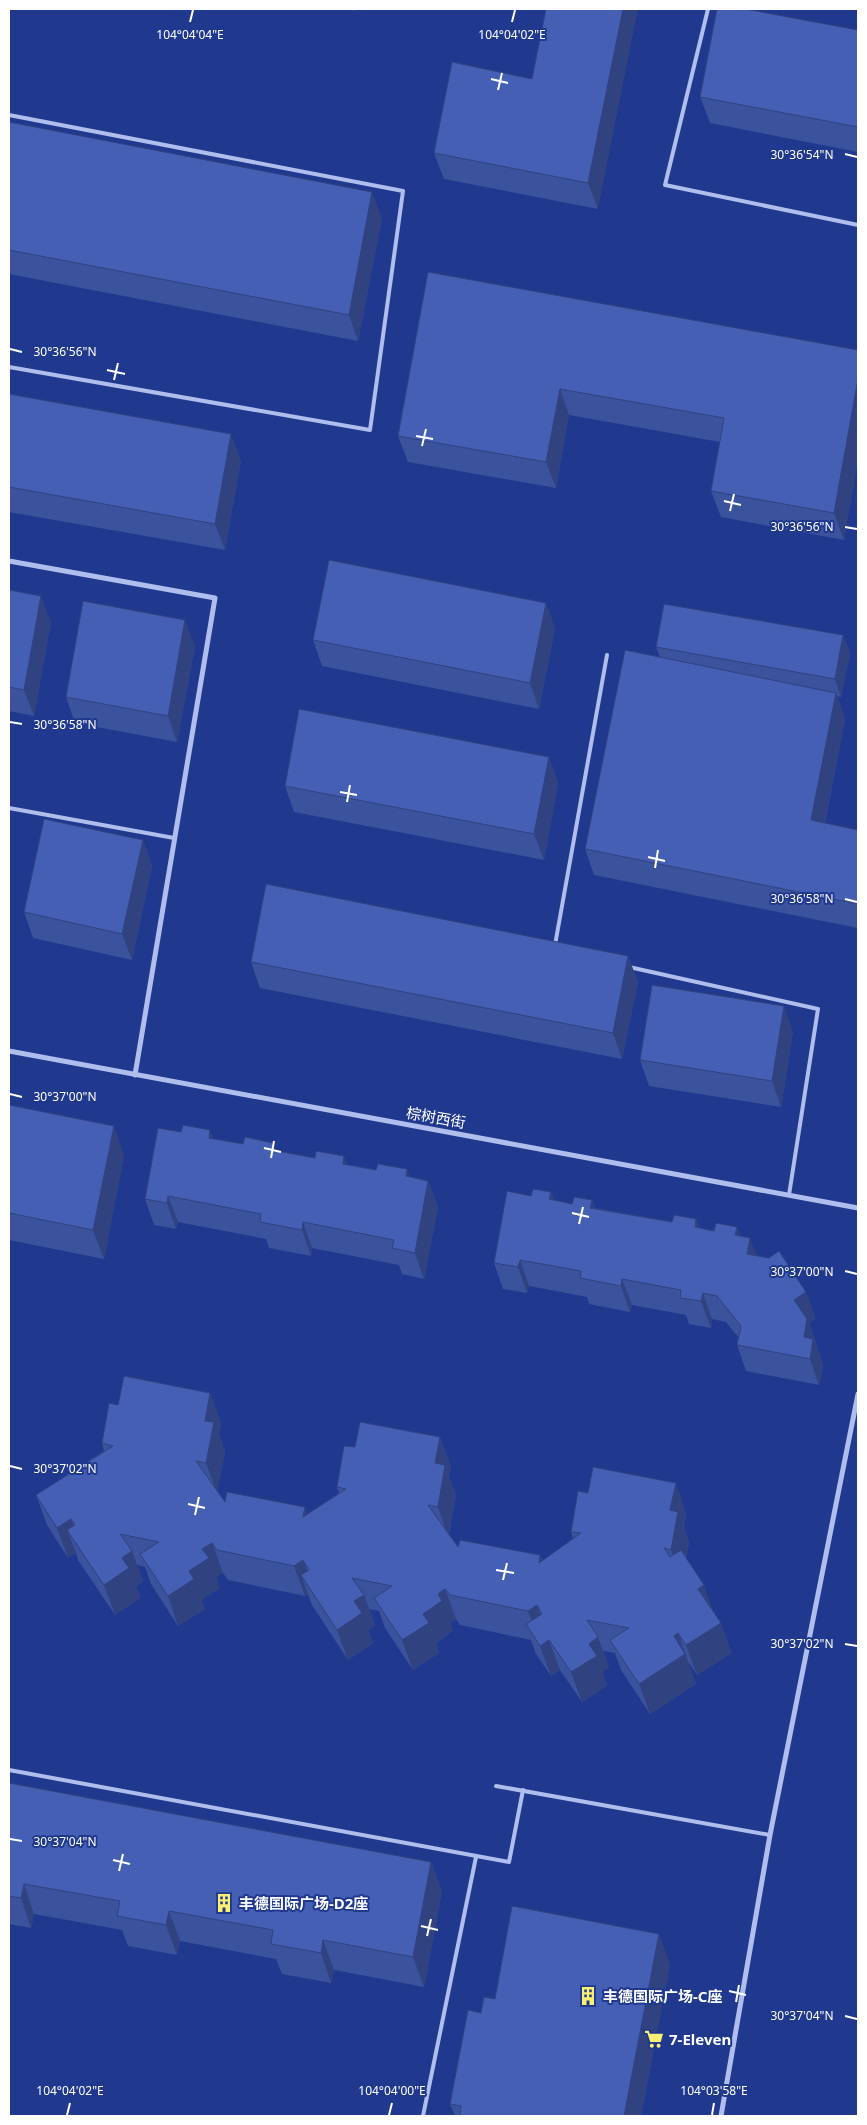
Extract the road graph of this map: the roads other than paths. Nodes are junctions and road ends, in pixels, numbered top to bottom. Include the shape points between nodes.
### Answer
1 (708, 9) edge
2 (9, 115) edge
3 (858, 225) edge
4 (9, 367) edge
5 (9, 562) edge
6 (607, 655) dead end
7 (9, 808) edge
8 (174, 838) junction
9 (554, 950) edge
10 (620, 965) edge
11 (9, 1051) edge
12 (135, 1074) junction
13 (789, 1195) junction
14 (858, 1208) edge
15 (858, 1394) edge
16 (9, 1770) edge
17 (496, 1786) dead end
18 (523, 1790) junction
19 (770, 1835) junction
20 (476, 1857) junction
21 (423, 2116) edge
22 (721, 2116) edge

1 - 3 lane via 665,185
2 - 4 lane via 403,191 370,430
5 - 8 street via 215,598
6 - 9 lane
7 - 8 lane
8 - 12 street
10 - 13 lane via 818,1009
11 - 12 street, 棕树西街
12 - 13 street, 棕树西街
13 - 14 street, 棕树西街
15 - 19 street
16 - 20 lane
17 - 18 lane
18 - 19 lane
18 - 20 lane via 509,1862
19 - 22 street
20 - 21 lane

